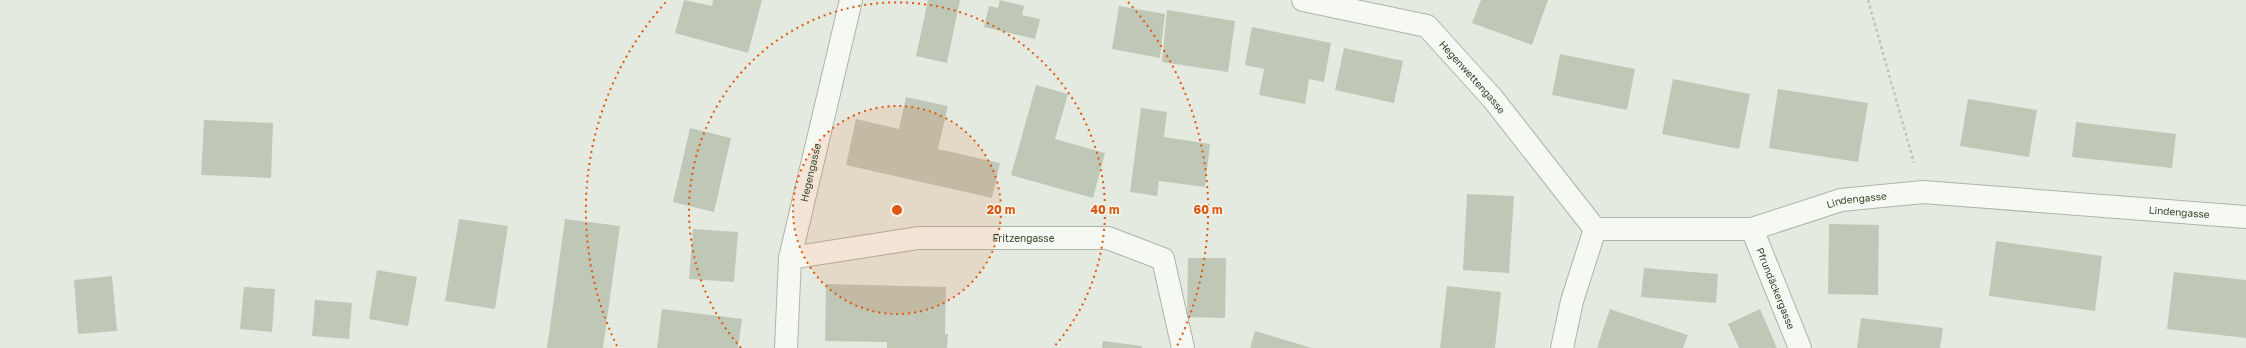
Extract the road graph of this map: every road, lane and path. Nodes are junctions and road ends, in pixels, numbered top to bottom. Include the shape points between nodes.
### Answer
1 (851, 0) edge
2 (1303, 0) edge
3 (1868, 0) edge
4 (1923, 192) junction
5 (2246, 217) edge
6 (1595, 228) junction
7 (1752, 229) junction
8 (790, 258) junction
9 (786, 348) edge
10 (1183, 348) edge
11 (1562, 348) edge
12 (1800, 348) edge

1 - 8 street, Hegengasse
2 - 6 street, Hegenwettengasse via 1427,26 1493,99
3 - 4 path
4 - 5 street, Lindengasse
4 - 7 street, Lindengasse via 1841,200
6 - 7 street, Lindengasse
6 - 11 street via 1572,301
7 - 12 street, Pfrundäckergasse
8 - 9 street, Hegengasse
8 - 10 street, Fritzengasse via 918,238 1108,238 1163,259

